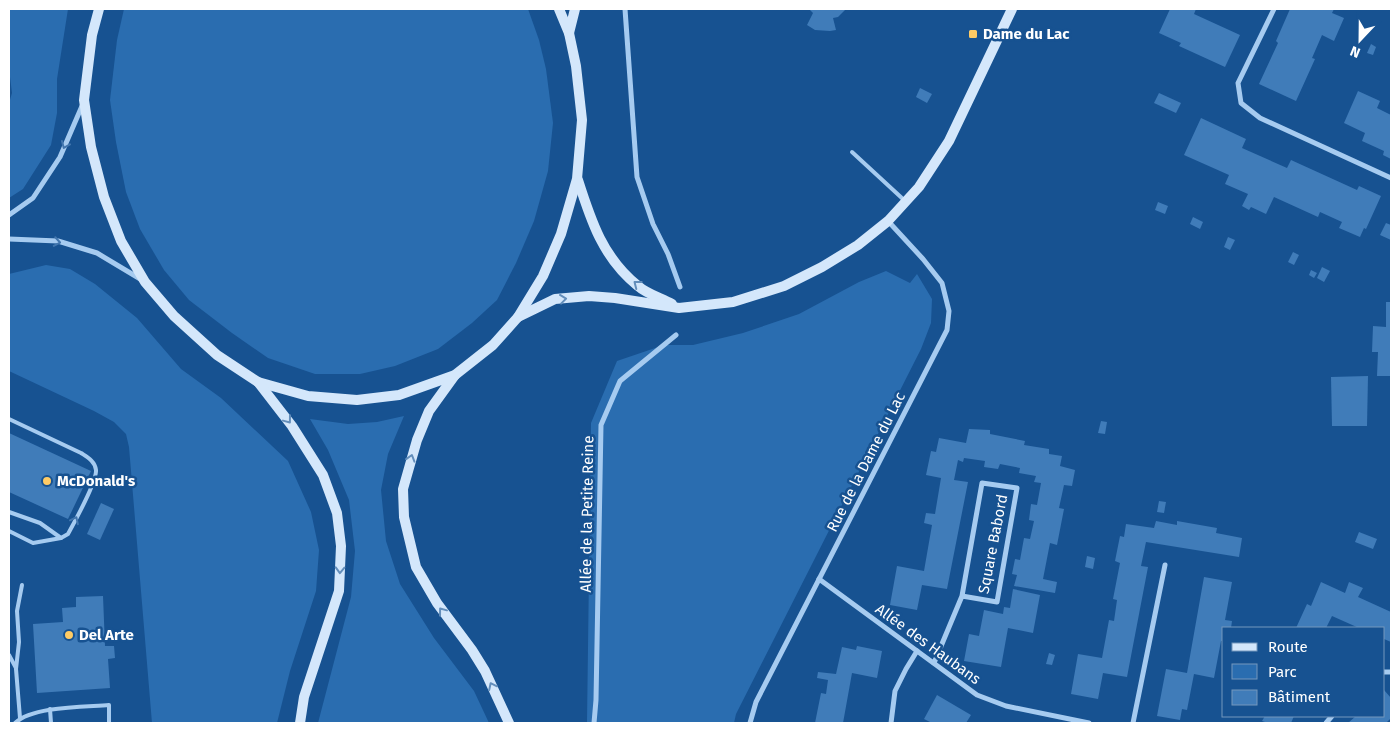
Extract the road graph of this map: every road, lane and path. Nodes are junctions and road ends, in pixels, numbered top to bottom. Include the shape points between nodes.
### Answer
1 (99, 9) edge
2 (559, 9) edge
3 (575, 9) edge
4 (625, 9) edge
5 (1012, 9) edge
6 (1274, 9) edge
7 (569, 33) junction
8 (84, 100) junction
9 (852, 152) dead end
10 (1391, 178) edge
11 (577, 179) junction
12 (906, 202) junction
13 (9, 215) edge
14 (888, 221) junction
15 (9, 239) edge
16 (145, 282) junction
17 (680, 287) dead end
18 (679, 308) junction
19 (518, 317) junction
20 (676, 334) dead end
21 (455, 375) junction
22 (258, 382) junction
23 (9, 419) edge
24 (9, 512) edge
25 (9, 531) edge
26 (61, 538) junction
27 (1165, 565) dead end
28 (819, 579) junction
29 (22, 585) dead end
30 (962, 596) junction
31 (918, 651) junction
32 (9, 655) edge
33 (934, 664) junction
34 (16, 668) junction
35 (50, 709) junction
36 (20, 718) junction
37 (15, 723) edge
38 (51, 723) edge
39 (110, 723) edge
40 (300, 723) edge
41 (509, 723) edge
42 (594, 723) edge
43 (750, 723) edge
44 (892, 723) edge
45 (1089, 723) edge
46 (1133, 723) edge

1 - 8 main road via 92,34
2 - 7 main road
3 - 7 main road
4 - 17 street via 637,177
5 - 12 main road via 949,141
6 - 10 street via 1238,83 1241,103 1260,118
7 - 11 main road via 582,120
8 -> 13 street via 60,157 33,198
8 - 16 main road via 91,147 104,197 121,241
9 - 12 lane
18 -> 11 main road via 639,287 619,269 601,243
11 - 19 main road via 543,276
12 - 14 main road
14 - 18 main road via 858,245 784,286 733,302
14 - 28 street, Rue de la Dame du Lac via 942,282 949,311 947,330
15 -> 16 street via 58,241 97,253
16 - 22 main road via 174,316 217,355
19 -> 18 main road via 555,299 589,296
19 - 21 main road via 493,344
20 - 42 street, Allée de la Petite Reine via 620,381 600,425
21 - 22 main road via 399,395 357,400 308,396
41 -> 21 main road via 485,671 436,603 416,567 404,517 403,488 416,440 429,411
22 -> 40 main road via 292,426 323,475 336,513 341,546 339,591 304,698
26 -> 23 lane via 68,534 94,481 96,470 92,460
24 - 26 lane via 40,523
25 - 26 lane via 33,543
27 - 46 street
28 - 31 street, Allée des Haubans
28 - 43 street, Rue de la Dame du Lac via 756,702
29 - 34 lane via 17,610 19,642
30 - 30 street, Square Babord via 982,483 1017,488 997,602
30 - 33 street, Square Babord
31 - 33 street, Allée des Haubans
31 - 44 street via 895,691
32 - 34 lane
33 - 45 street, Allée des Haubans via 977,695 999,704
34 - 36 lane
35 - 36 lane
35 - 38 lane
35 - 39 lane via 109,705
36 - 37 lane

